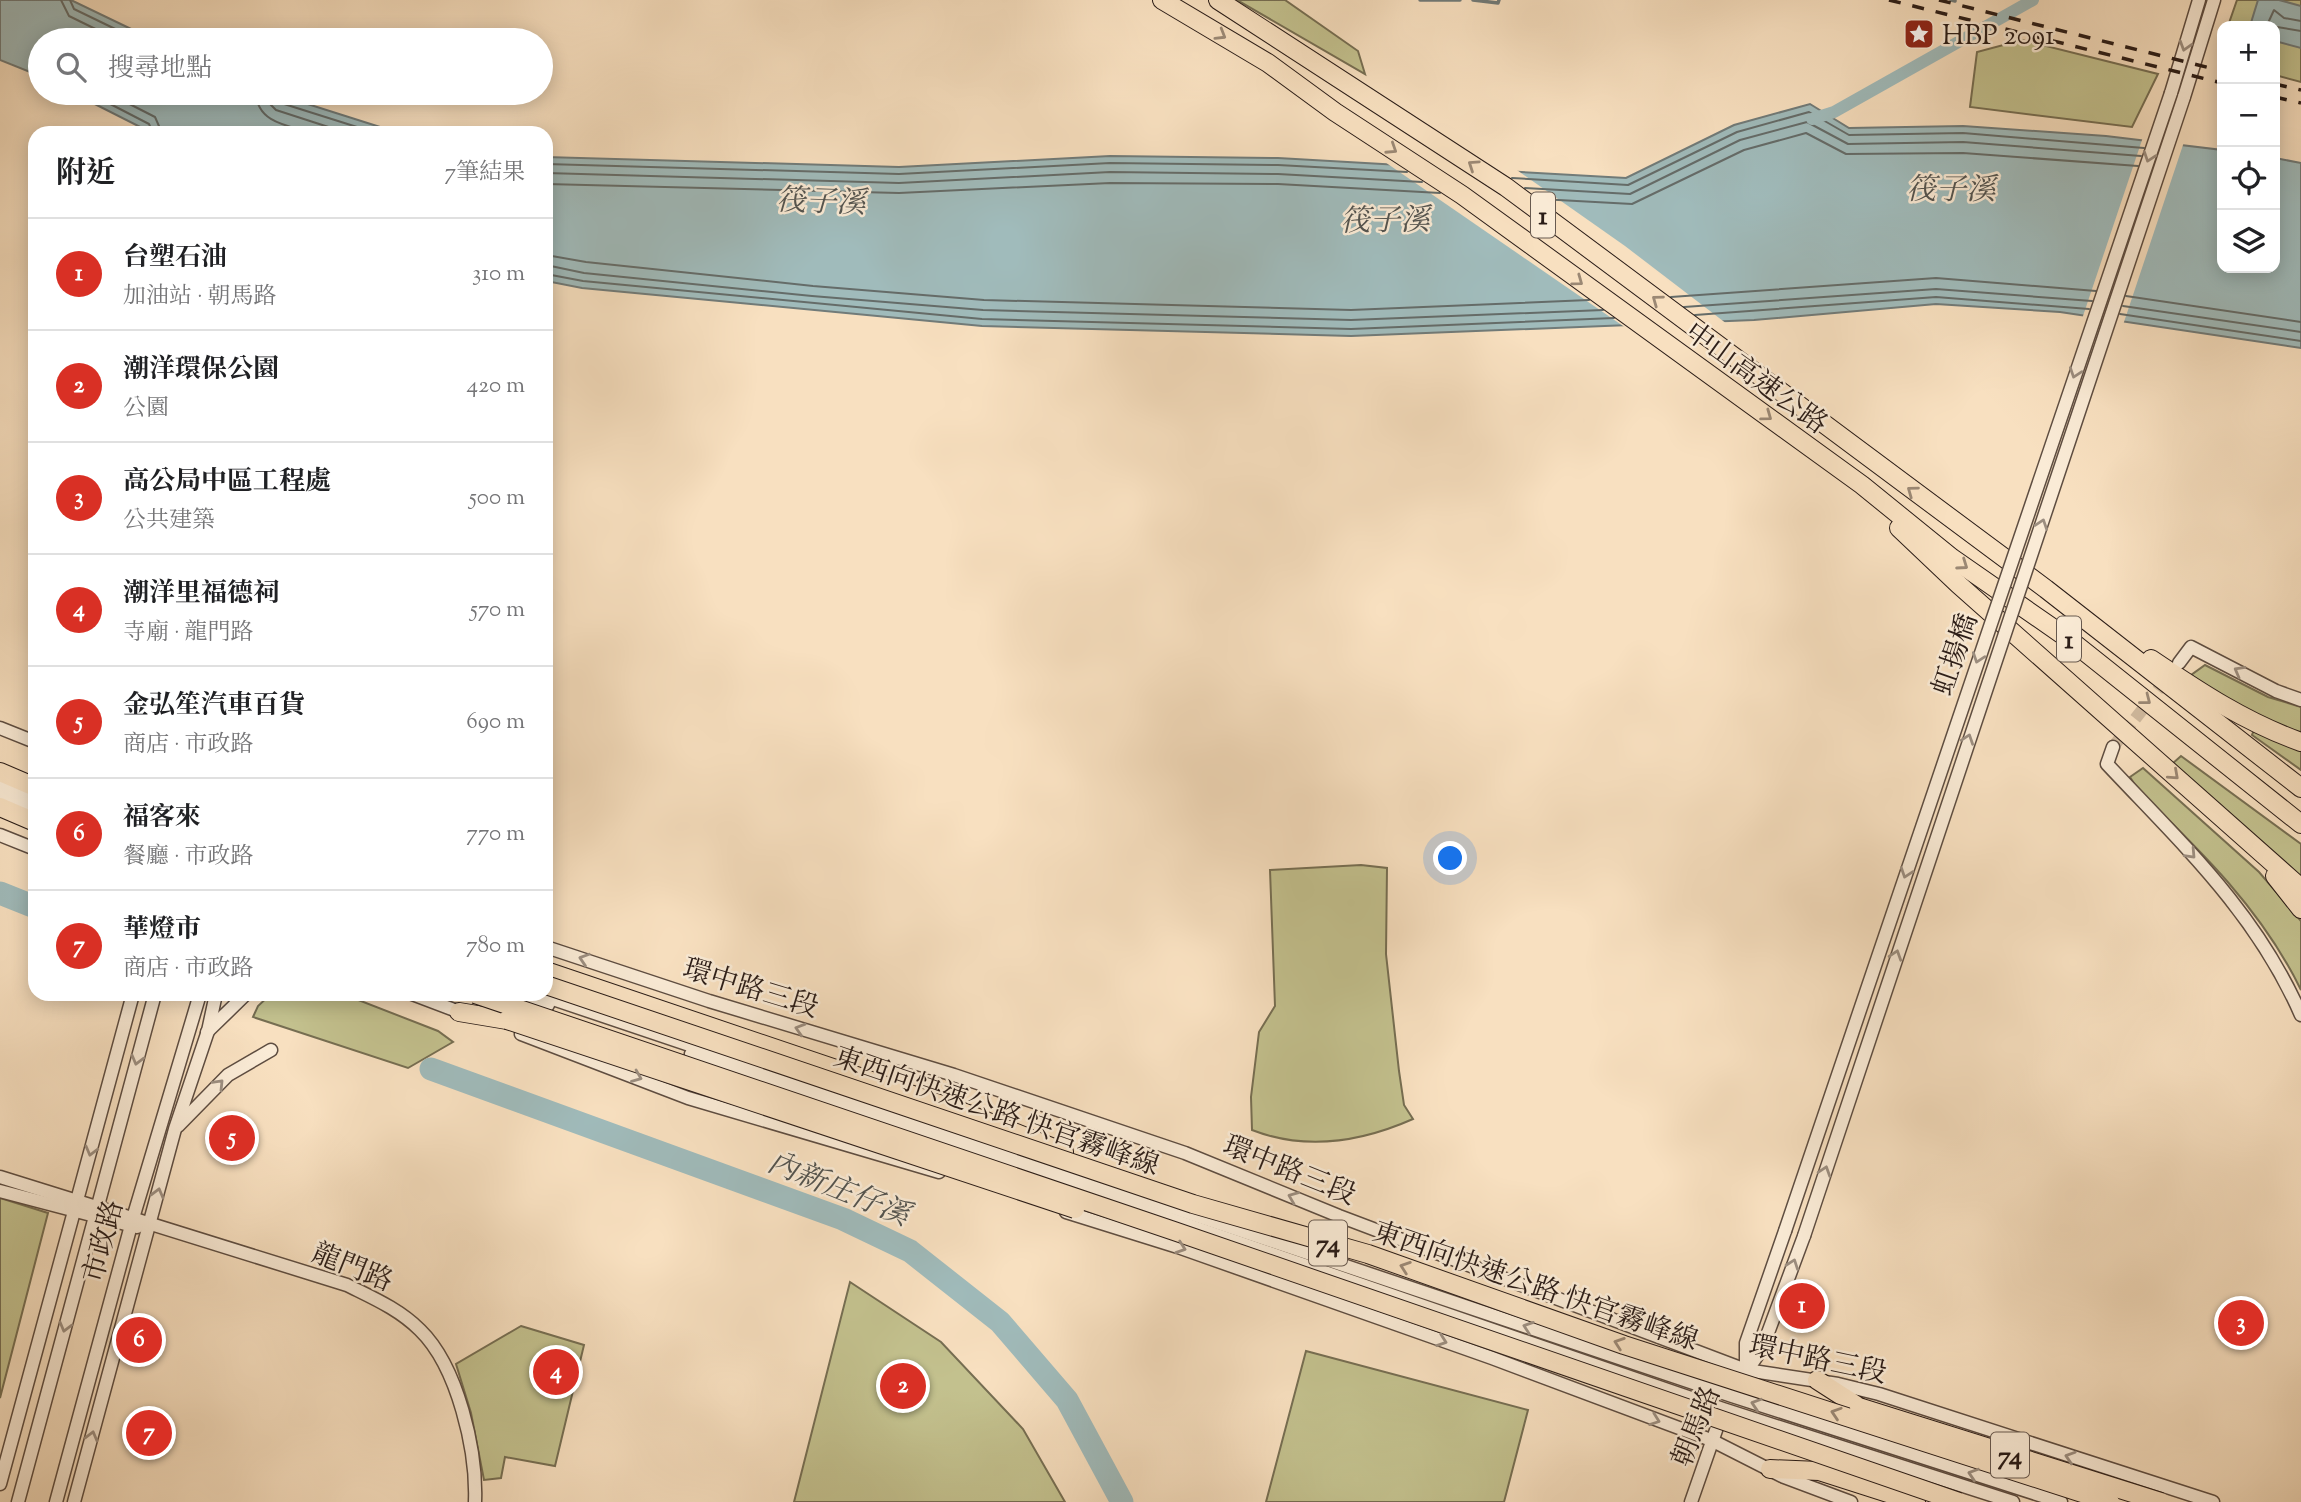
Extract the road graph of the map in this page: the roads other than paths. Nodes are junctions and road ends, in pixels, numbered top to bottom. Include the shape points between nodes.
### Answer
1 (1162, 0) edge
2 (1218, 0) edge
3 (2199, 0) edge
4 (2214, 0) edge
5 (1832, 463) junction
6 (2046, 589) junction
7 (2179, 663) dead end
8 (2301, 700) edge
9 (0, 728) edge
10 (28, 740) edge
11 (2301, 742) edge
12 (2113, 747) dead end
13 (0, 772) edge
14 (0, 783) edge
15 (28, 784) edge
16 (2301, 788) edge
17 (0, 794) edge
18 (28, 795) edge
19 (28, 805) edge
20 (0, 807) edge
21 (28, 819) edge
22 (2301, 824) edge
23 (0, 835) edge
24 (2242, 835) junction
25 (28, 846) edge
26 (2301, 888) edge
27 (2301, 909) edge
28 (553, 949) edge
29 (553, 973) edge
30 (553, 987) edge
31 (553, 999) edge
32 (125, 1001) edge
33 (131, 1001) edge
34 (153, 1001) edge
35 (198, 1001) edge
36 (214, 1001) edge
37 (239, 1001) edge
38 (430, 1001) edge
39 (496, 1001) edge
40 (534, 1001) edge
41 (459, 1012) junction
42 (128, 1014) junction
43 (2301, 1015) edge
44 (208, 1031) junction
45 (271, 1050) dead end
46 (182, 1062) junction
47 (894, 1124) junction
48 (175, 1129) junction
49 (882, 1156) junction
50 (0, 1177) edge
51 (0, 1191) edge
52 (1193, 1204) junction
53 (76, 1206) junction
54 (96, 1212) junction
55 (132, 1222) junction
56 (149, 1226) junction
57 (1174, 1231) junction
58 (1785, 1231) joint
59 (1804, 1236) joint
60 (1746, 1370) junction
61 (1817, 1380) junction
62 (1732, 1396) junction
63 (1723, 1409) junction
64 (1711, 1440) junction
65 (1770, 1469) junction
66 (2135, 1479) junction
67 (0, 1485) edge
68 (18, 1502) edge
69 (56, 1502) edge
70 (74, 1502) edge
71 (475, 1502) edge
72 (1691, 1502) edge
73 (1851, 1502) edge
74 (1916, 1502) edge
75 (1959, 1502) edge
76 (2013, 1502) edge
77 (2061, 1502) edge
78 (2110, 1502) edge
79 (2127, 1502) edge
80 (2161, 1502) edge
81 (2213, 1502) edge

1 -> 5 highway, 中山高速公路 / 1 via 1268,63 1462,195
6 -> 2 highway, 中山高速公路 / 1 via 1506,187
3 -> 58 street, 虹揚橋, bridge
59 -> 4 street, 虹揚橋, bridge
5 -> 22 highway, 中山高速公路 / 1 via 1952,558 2070,640
5 -> 24 highway via 1958,584
6 - 11 highway via 2221,708
6 - 16 highway, 中山高速公路 / 1
8 -> 7 street via 2191,647
9 - 10 street
12 -> 43 street via 2106,764 2250,921
13 - 15 highway
14 - 18 street
17 - 19 street
20 - 21 highway
23 - 25 street
24 - 26 highway
24 - 27 highway
60 -> 28 street, 環中路三段 via 1185,1153 967,1079
29 - 52 highway, bridge via 963,1112 1162,1187
30 - 52 highway, 東西向快速公路 快官霧峰線 / 74, bridge
62 -> 31 street, 環中路三段
32 - 42 street
33 - 42 street, 市政路
34 -> 54 street, 市政路
35 - 46 street, 市政路
36 - 44 street, 市政路
37 - 44 street
38 - 41 street
39 - 57 highway, 東西向快速公路 快官霧峰線 / 74, bridge
40 - 47 street
41 -> 49 street via 688,1098
41 - 57 highway, bridge via 507,1020 1003,1187 1153,1232
42 -> 53 street, 市政路
44 - 46 street
44 - 48 street, 市政路
48 -> 45 street via 228,1075
46 - 55 street, 市政路
47 - 49 street
47 - 63 street
56 -> 48 street, 市政路
49 -> 64 street via 1178,1247
50 - 53 street
51 - 53 street
78 -> 52 highway, 東西向快速公路 快官霧峰線 / 74, bridge via 1624,1345 1368,1254
53 - 54 street, 龍門路
53 - 67 street, 市政路
54 - 55 street, 龍門路
54 -> 68 street, 市政路
55 - 56 street, 龍門路
55 - 69 street, 市政路
70 -> 56 street, 市政路
56 - 71 street, 龍門路 via 347,1286 387,1304 421,1331 448,1368 476,1475
57 - 75 highway, 東西向快速公路 快官霧峰線 / 74, bridge
58 - 60 street, 朝馬路 via 1746,1343
60 -> 59 street, 朝馬路 via 1762,1349
60 - 61 street, 環中路三段
60 - 62 street, 朝馬路
66 -> 61 street, 環中路三段 via 1879,1394
61 - 80 highway, 74, bridge via 1859,1407
62 - 63 street, 朝馬路
77 -> 62 street, 環中路三段
63 - 64 street, 朝馬路
63 - 76 street
64 - 65 street
64 - 72 street, 朝馬路
65 - 73 street
65 - 74 highway via 1819,1471
66 - 79 street
66 - 81 street, 環中路三段

